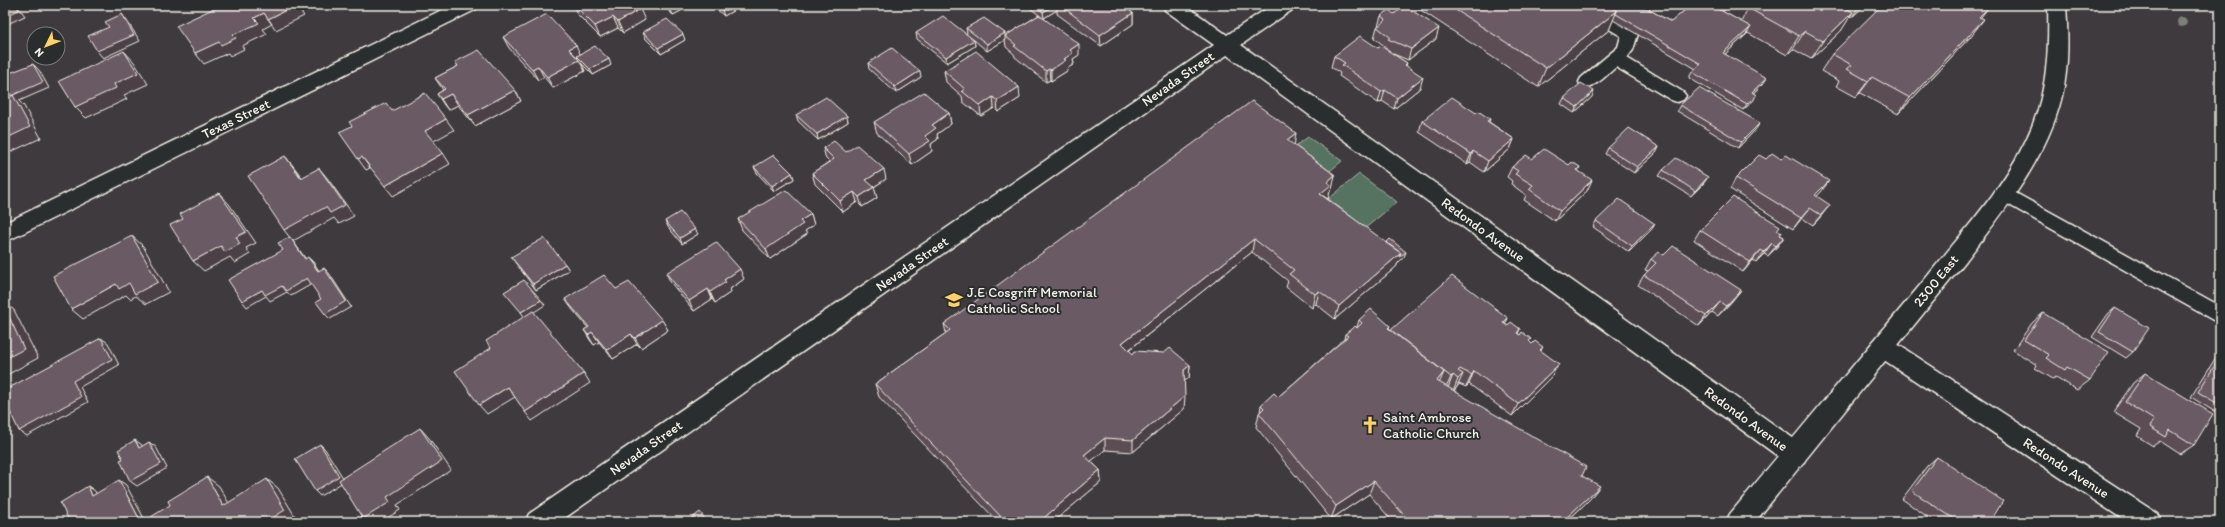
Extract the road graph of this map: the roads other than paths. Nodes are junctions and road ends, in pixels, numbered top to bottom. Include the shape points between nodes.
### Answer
1 (468, 5) edge
2 (1172, 5) edge
3 (1285, 5) edge
4 (1581, 5) edge
5 (2057, 5) edge
6 (1227, 45) junction
7 (1614, 58) junction
8 (1587, 82) dead end
9 (1677, 96) dead end
10 (2003, 193) junction
11 (5, 233) edge
12 (2220, 316) edge
13 (1883, 347) junction
14 (1795, 454) junction
15 (538, 522) edge
16 (1739, 522) edge
17 (2149, 522) edge

1 - 11 street, Texas Street
2 - 6 street, Redondo Avenue
3 - 6 street, Nevada Street
4 - 7 lane via 1630,34 1625,50
5 - 10 street, 2300 East via 2058,54 2051,101 2043,125 2031,148
6 - 14 street, Redondo Avenue
6 - 15 street, Nevada Street
7 - 8 lane
7 - 9 lane
10 - 12 lane
10 - 13 street, 2300 East
13 - 14 street, 2300 East
13 - 17 street, Redondo Avenue
14 - 16 street, 2300 East

